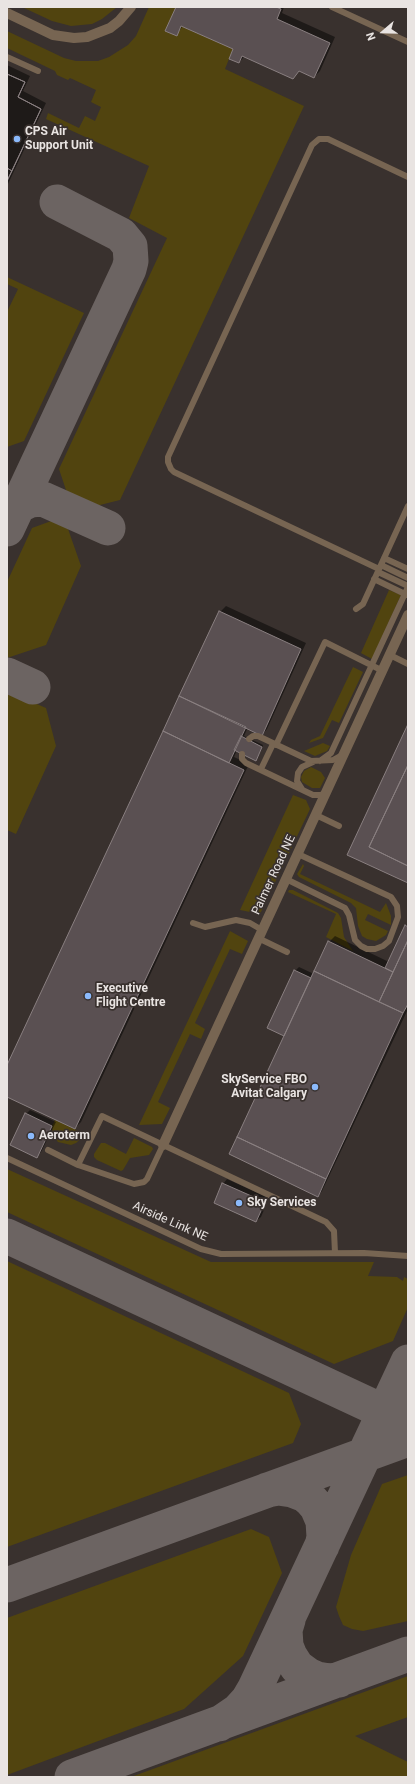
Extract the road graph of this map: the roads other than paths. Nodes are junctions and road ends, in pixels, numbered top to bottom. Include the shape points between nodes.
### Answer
1 (131, 7) edge
2 (332, 7) edge
3 (7, 13) edge
4 (408, 34) edge
5 (406, 42) edge
6 (7, 57) edge
7 (38, 71) dead end
8 (408, 177) edge
9 (408, 506) edge
10 (384, 558) junction
11 (379, 568) junction
12 (408, 569) edge
13 (408, 578) edge
14 (374, 579) junction
15 (408, 587) edge
16 (406, 594) edge
17 (356, 610) dead end
18 (408, 616) edge
19 (390, 655) junction
20 (408, 664) edge
21 (371, 665) junction
22 (383, 671) junction
23 (249, 739) dead end
24 (274, 744) junction
25 (345, 752) junction
26 (242, 754) dead end
27 (318, 761) junction
28 (261, 770) junction
29 (303, 790) junction
30 (328, 790) junction
31 (316, 815) junction
32 (339, 826) dead end
33 (298, 854) junction
34 (286, 879) junction
35 (193, 922) dead end
36 (260, 934) junction
37 (287, 952) dead end
38 (163, 1145) junction
39 (48, 1150) dead end
40 (7, 1158) edge
41 (78, 1165) junction
42 (335, 1253) junction
43 (408, 1256) edge

1 - 3 street via 110,28 86,37 74,38 53,35
2 - 5 lane
4 - 5 lane
6 - 7 lane
8 - 11 lane via 328,139 319,139 312,145 168,457 174,472
9 - 10 lane
10 - 11 lane
10 - 12 lane
11 - 13 lane
11 - 14 lane
11 - 15 lane
14 - 16 lane
14 - 17 lane via 363,604
15 - 16 lane
16 - 21 lane
18 - 19 street, Palmer Road NE
19 - 20 lane
19 - 22 street, Palmer Road NE
21 - 22 lane
21 - 24 lane via 325,642
21 - 27 lane via 331,753
22 - 25 street, Palmer Road NE
23 - 24 lane via 255,736
24 - 27 lane via 308,761
24 - 28 lane
25 - 27 lane via 333,760
25 - 30 street, Palmer Road NE
26 - 28 lane via 244,761
27 - 29 lane via 302,767 298,773 298,781
28 - 29 lane
29 - 30 lane via 317,796
30 - 31 street, Palmer Road NE
31 - 32 lane
31 - 33 street, Palmer Road NE
33 - 34 street, Palmer Road NE
33 - 34 lane via 391,897 397,906 398,917 389,941 375,949 361,946 353,936 345,908
34 - 36 street, Palmer Road NE
35 - 36 lane via 205,927 236,920 250,923
36 - 37 lane
36 - 38 street, Palmer Road NE
38 - 41 lane via 147,1179 139,1184 130,1184
38 - 41 lane via 102,1116
38 - 42 lane via 326,1222 334,1231
39 - 41 lane
40 - 42 lane, Airside Link NE via 202,1249 236,1255
42 - 43 lane, Airside Link NE

